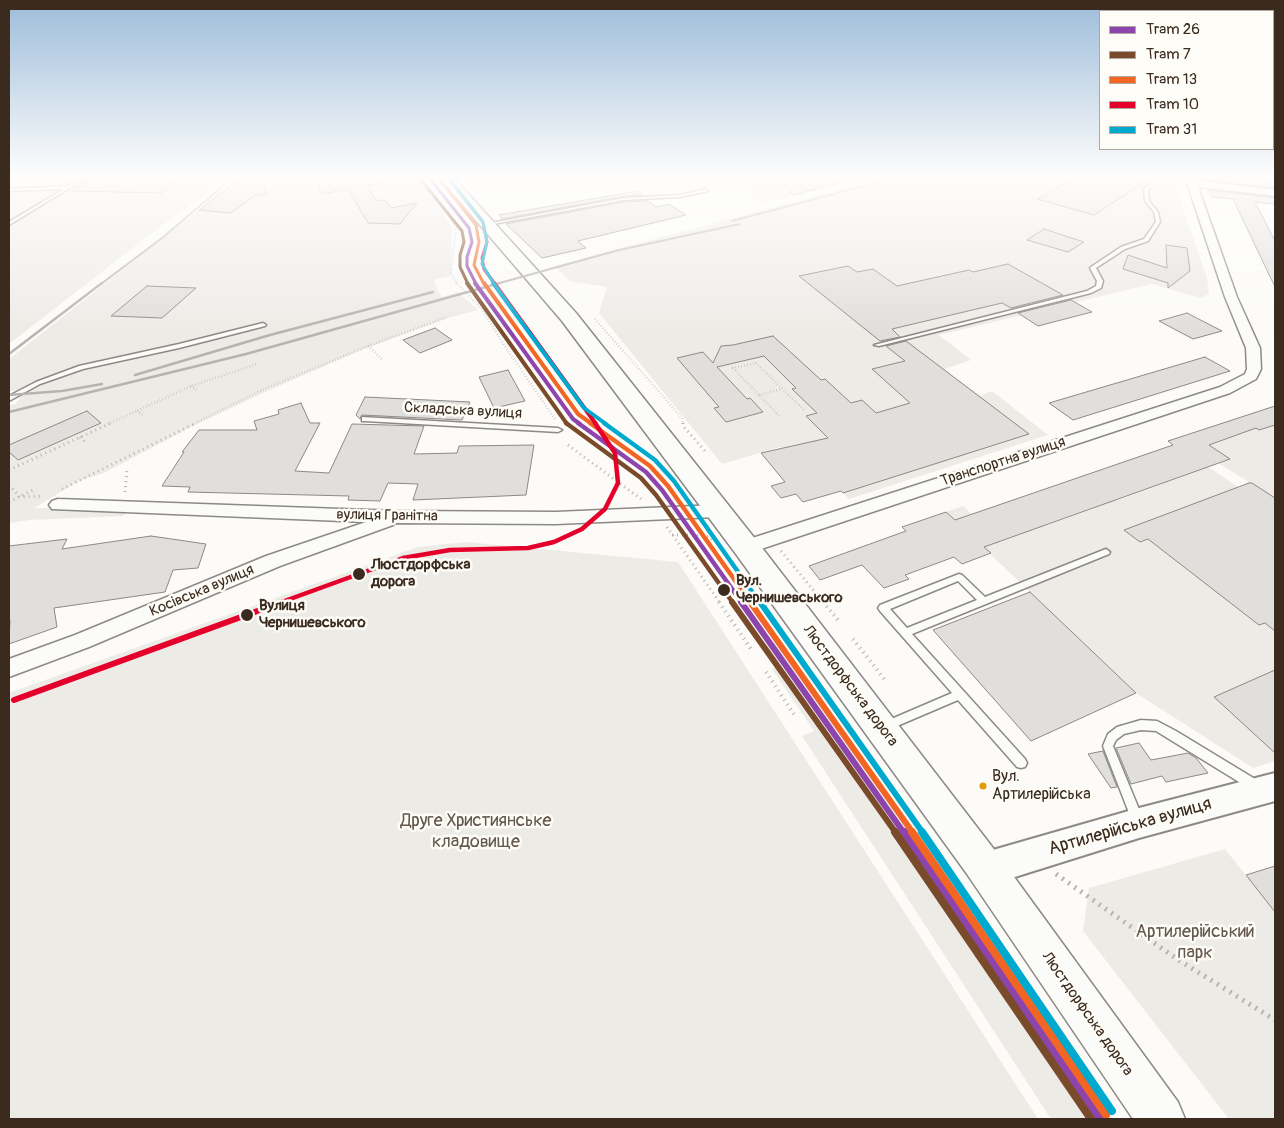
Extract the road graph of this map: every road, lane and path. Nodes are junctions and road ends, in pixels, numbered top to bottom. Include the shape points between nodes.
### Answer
1 (456, 228) edge
2 (491, 228) edge
3 (1154, 228) edge
4 (1207, 228) edge
5 (592, 316) dead end
6 (447, 317) dead end
7 (263, 325) dead end
8 (877, 345) dead end
9 (368, 346) junction
10 (382, 359) dead end
11 (257, 364) dead end
12 (191, 386) junction
13 (782, 389) junction
14 (197, 390) dead end
15 (758, 395) junction
16 (9, 399) edge
17 (804, 410) dead end
18 (137, 411) junction
19 (143, 415) dead end
20 (780, 416) dead end
21 (365, 419) dead end
22 (558, 430) joint
23 (80, 437) junction
24 (85, 442) dead end
25 (568, 445) dead end
26 (706, 452) dead end
27 (9, 470) edge
28 (127, 470) dead end
29 (9, 485) edge
30 (35, 489) dead end
31 (20, 497) junction
32 (124, 497) dead end
33 (57, 498) joint
34 (9, 502) edge
35 (717, 511) junction
36 (660, 514) junction
37 (398, 517) junction
38 (710, 537) dead end
39 (759, 543) junction
40 (1106, 552) dead end
41 (984, 601) junction
42 (839, 622) dead end
43 (905, 633) junction
44 (853, 639) dead end
45 (753, 652) dead end
46 (9, 668) edge
47 (766, 672) dead end
48 (885, 680) dead end
49 (960, 694) junction
50 (795, 716) dead end
51 (881, 728) junction
52 (1021, 764) dead end
53 (1269, 788) edge
54 (1139, 823) junction
55 (1032, 855) junction
56 (986, 869) junction
57 (1274, 1020) edge
58 (1161, 1119) edge

1 - 22 path via 452,272 455,282 482,309 559,424
2 - 35 main road, Люстдорфська дорога via 569,317
3 - 8 lane via 1146,240 1123,248 1093,268 1100,281 1099,287 1089,292
4 - 39 street, Транспортна вулиця via 1253,348 1254,369 1244,381 1225,390
5 - 26 path via 682,418 684,426
6 - 9 path
7 - 16 lane via 146,354 80,366
9 - 10 path
9 - 33 path via 264,389
11 - 12 path
12 - 14 path
12 - 18 path
13 - 15 path
13 - 15 path via 756,363 733,368
13 - 17 path
15 - 20 path
18 - 19 path
18 - 23 path
21 - 22 lane, Складська вулиця
23 - 24 path
23 - 27 path
25 - 36 path
28 - 32 path
29 - 31 path
30 - 31 path
31 - 34 path
33 - 37 street, вулиця Гранітна
35 - 36 street, вулиця Гранітна
35 - 39 main road, Люстдорфська дорога
36 - 37 street, вулиця Гранітна via 550,518
37 - 46 street, Косівська вулиця via 273,561
38 - 45 path via 671,535
39 - 42 path
39 - 51 main road, Люстдорфська дорога
40 - 41 lane
41 - 43 lane
41 - 43 lane via 960,577 882,608
43 - 49 lane
44 - 48 path
47 - 50 path
49 - 51 lane
49 - 52 lane
51 - 56 main road, Люстдорфська дорога
53 - 54 street, Артилерійська вулиця
53 - 54 lane via 1156,726 1128,728 1112,737 1108,746
54 - 55 street, Артилерійська вулиця
55 - 56 street, Артилерійська вулиця
55 - 57 path via 1080,893
56 - 58 main road, Люстдорфська дорога

